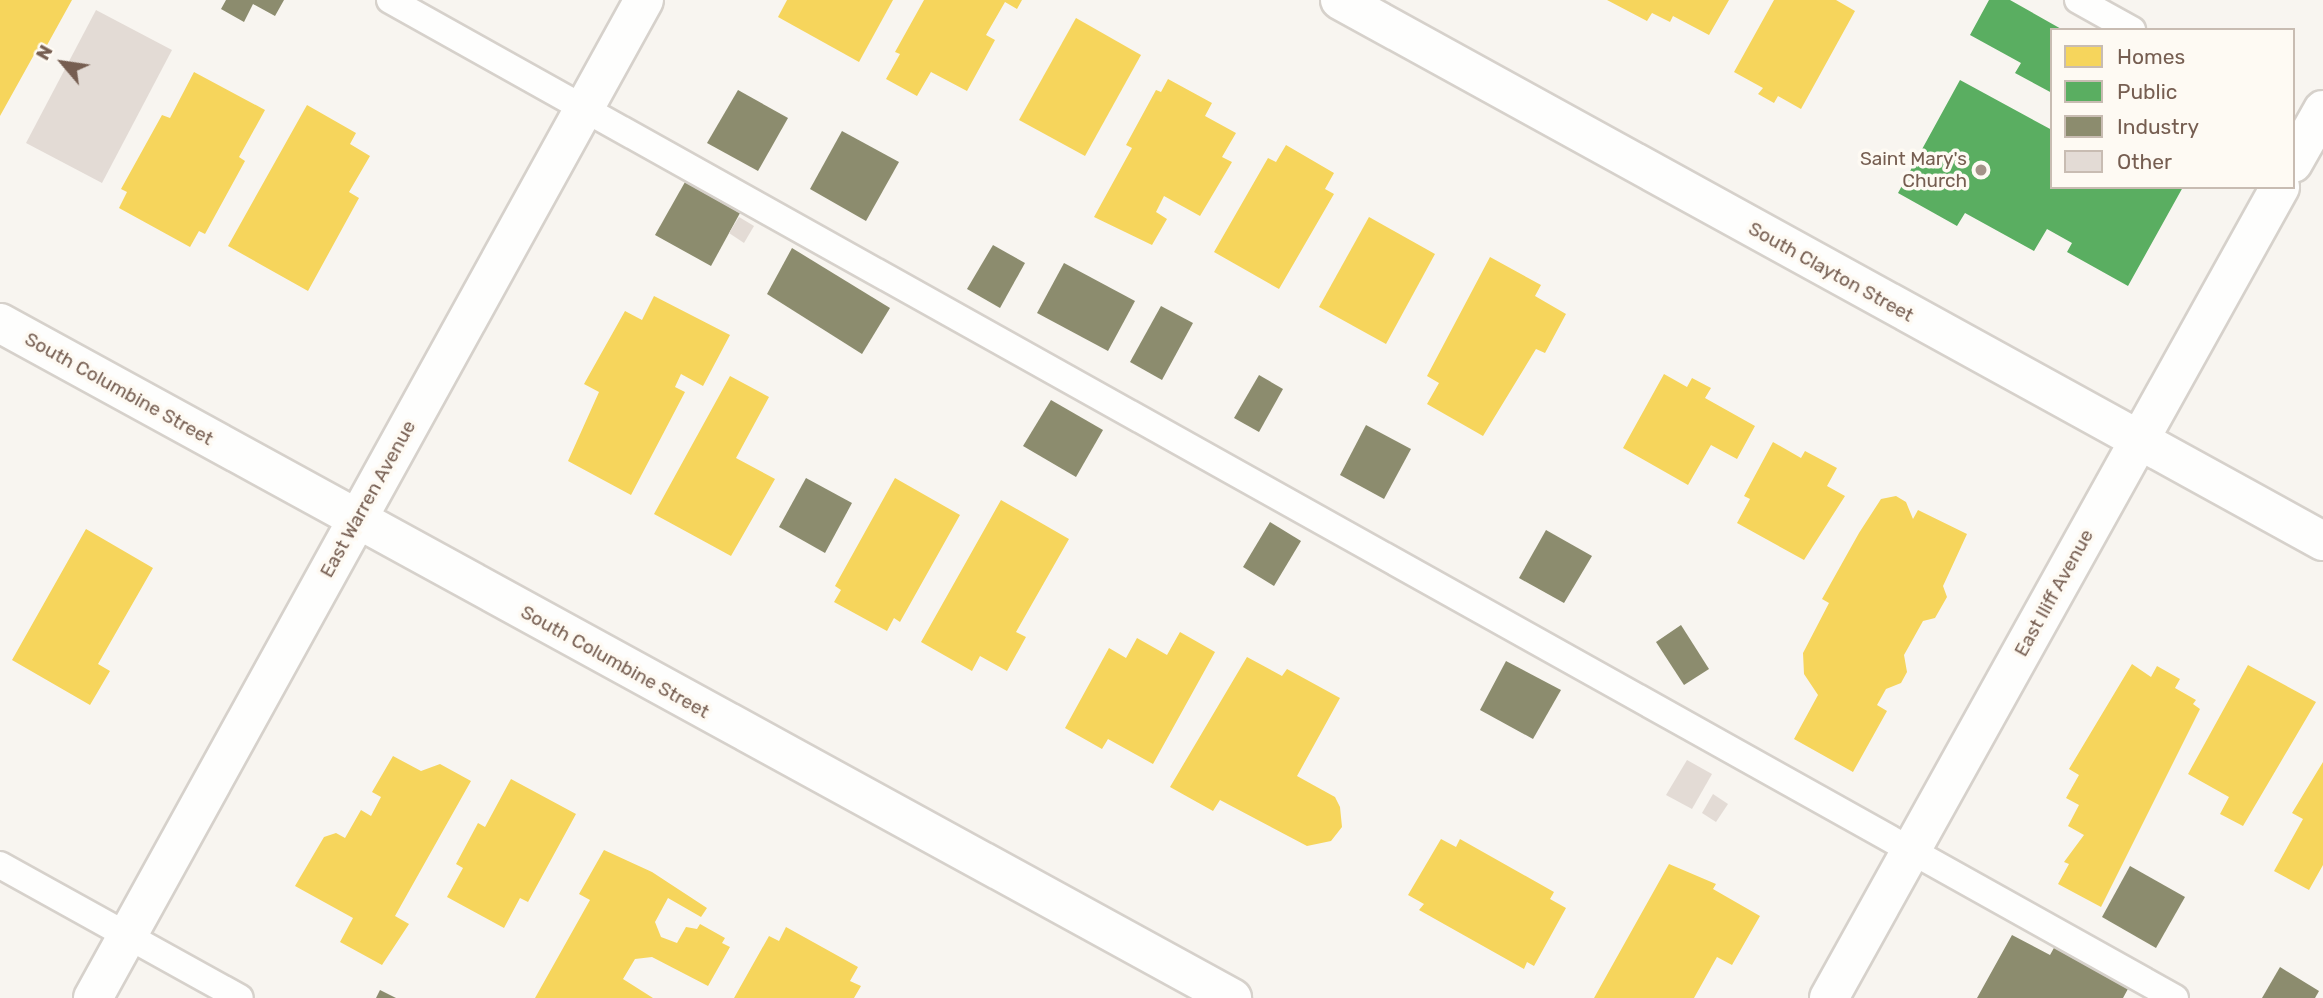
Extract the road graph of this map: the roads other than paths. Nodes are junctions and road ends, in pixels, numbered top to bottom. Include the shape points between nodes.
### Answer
1 (390, 0) edge
2 (643, 0) edge
3 (1340, 0) edge
4 (2078, 0) edge
5 (2128, 28) edge
6 (584, 108) junction
7 (2309, 120) edge
8 (2295, 158) edge
9 (2279, 189) edge
10 (0, 323) edge
11 (2138, 442) junction
12 (356, 521) junction
13 (2323, 541) edge
14 (1910, 851) junction
15 (0, 865) edge
16 (128, 935) junction
17 (93, 998) edge
18 (240, 998) edge
19 (1232, 998) edge
20 (1829, 998) edge
21 (2175, 998) edge

1 - 6 lane
2 - 6 street, East Warren Avenue
3 - 11 street, South Clayton Street
4 - 5 lane
6 - 12 street, East Warren Avenue
6 - 14 lane
7 - 8 street
9 - 11 street, East Iliff Avenue
10 - 12 street, South Columbine Street
11 - 13 street, South Clayton Street
11 - 14 street, East Iliff Avenue
12 - 16 street, East Warren Avenue
12 - 19 street, South Columbine Street
14 - 20 street, East Iliff Avenue
14 - 21 lane
15 - 16 lane
16 - 17 street, East Warren Avenue
16 - 18 lane

